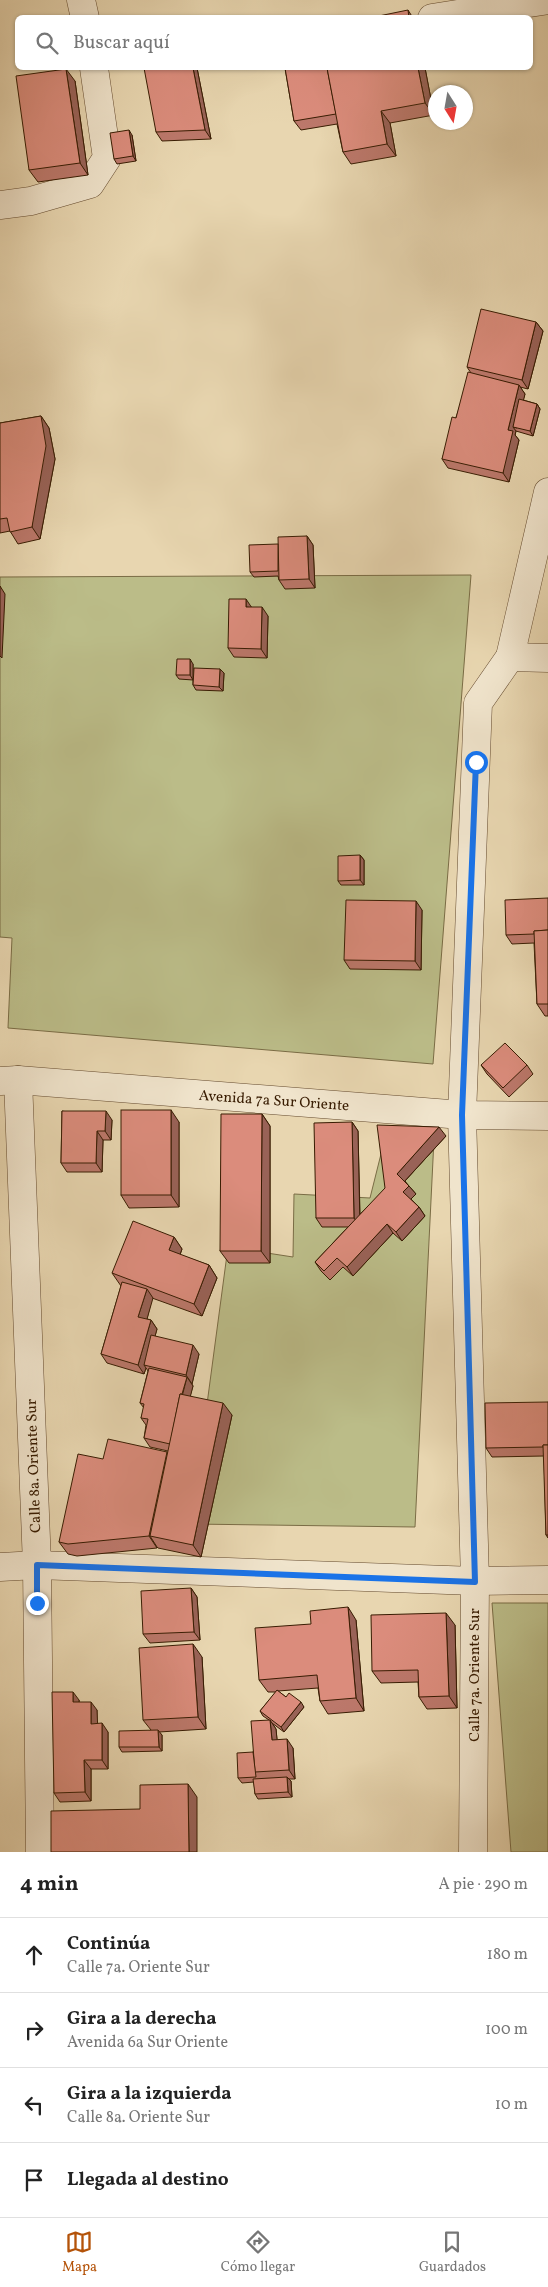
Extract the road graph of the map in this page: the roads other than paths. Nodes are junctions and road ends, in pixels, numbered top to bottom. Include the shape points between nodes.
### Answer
1 (81, 0) edge
2 (548, 0) edge
3 (84, 15) edge
4 (451, 15) edge
5 (96, 70) edge
6 (0, 205) edge
7 (548, 492) edge
8 (510, 657) junction
9 (548, 658) edge
10 (9, 1080) edge
11 (462, 1115) junction
12 (548, 1116) edge
13 (37, 1565) junction
14 (0, 1567) edge
15 (548, 1580) edge
16 (475, 1582) junction
17 (40, 1852) edge
18 (473, 1852) edge

1 - 3 street
2 - 4 street
5 - 6 street via 107,158 90,184 31,201
7 - 8 street, Calle 7a. Oriente Sur
8 - 9 street
8 - 11 street, Calle 7a. Oriente Sur via 478,703
10 - 11 street, Avenida 7a Sur Oriente
10 - 13 street, Calle 8a. Oriente Sur
11 - 12 street, Avenida 7a Sur Oriente
11 - 16 street, Calle 7a. Oriente Sur
13 - 14 street
13 - 16 street
13 - 17 street, Calle 8a. Oriente Sur
15 - 16 street
16 - 18 street, Calle 7a. Oriente Sur

